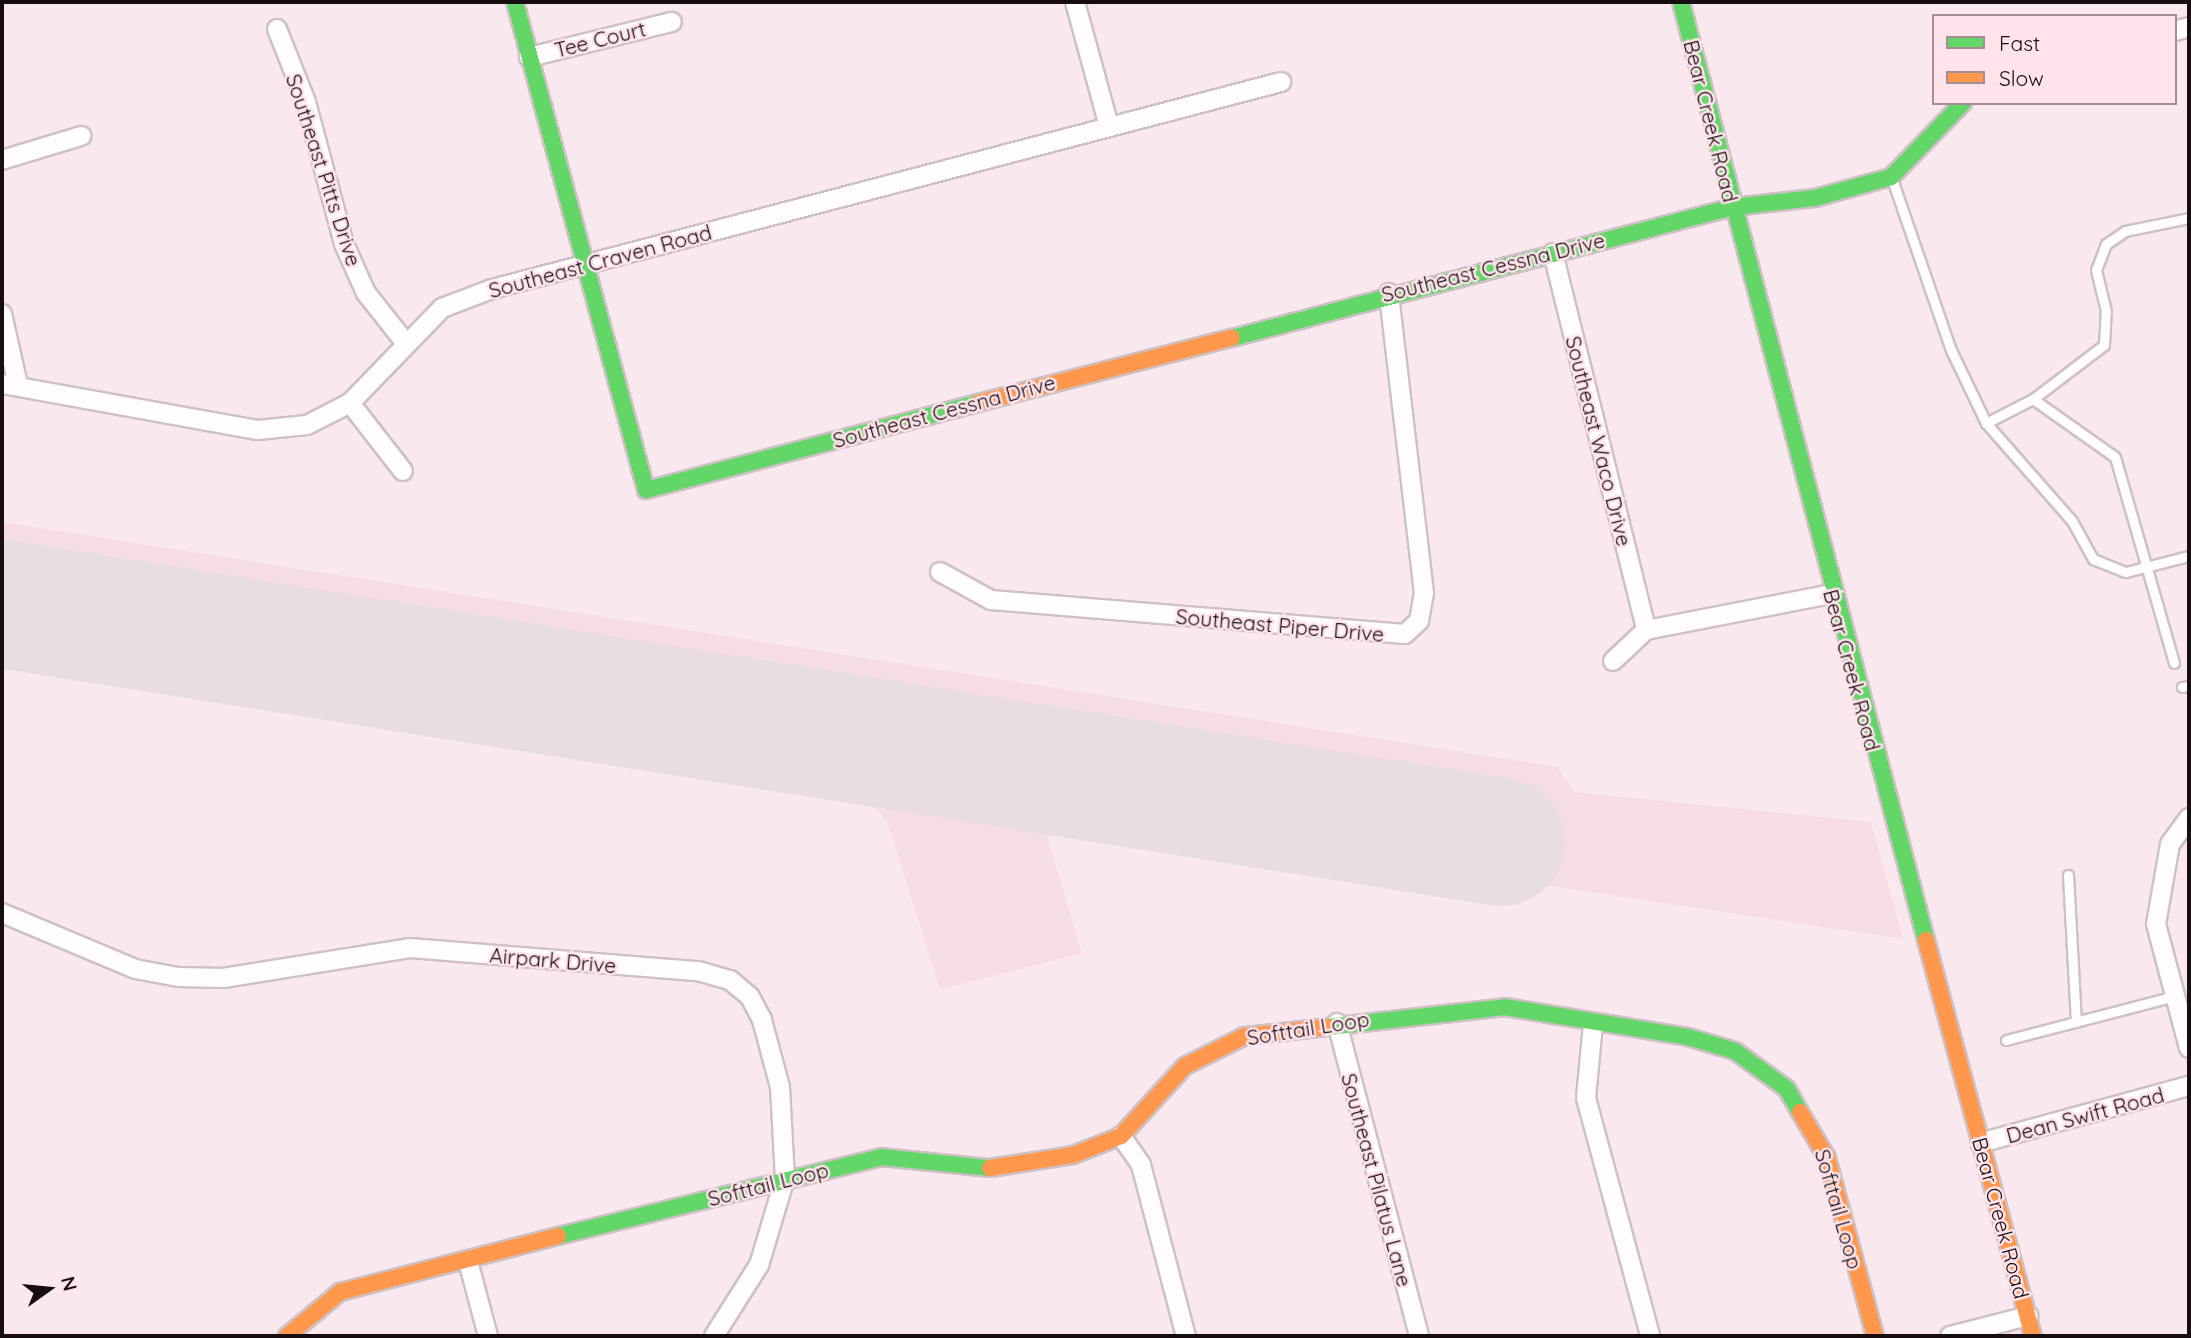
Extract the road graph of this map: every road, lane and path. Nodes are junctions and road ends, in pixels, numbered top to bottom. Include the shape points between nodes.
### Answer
1 (515, 2) edge
2 (1075, 2) edge
3 (1681, 2) edge
4 (671, 22) dead end
5 (277, 29) dead end
6 (529, 57) junction
7 (1282, 82) dead end
8 (1961, 105) edge
9 (1110, 125) junction
10 (81, 136) dead end
11 (2, 160) edge
12 (1891, 177) junction
13 (1732, 207) junction
14 (2189, 218) edge
15 (1553, 253) junction
16 (584, 264) junction
17 (1389, 293) junction
18 (2, 314) edge
19 (404, 341) junction
20 (10, 385) edge
21 (2033, 399) junction
22 (350, 402) junction
23 (1986, 423) junction
24 (403, 471) dead end
25 (2189, 556) edge
26 (2147, 567) junction
27 (940, 572) dead end
28 (1832, 594) junction
29 (1646, 630) junction
30 (1613, 661) dead end
31 (2174, 663) dead end
32 (2189, 818) edge
33 (2068, 875) dead end
34 (2, 912) edge
35 (2175, 996) junction
36 (2076, 1022) junction
37 (1336, 1023) junction
38 (1593, 1024) junction
39 (2006, 1040) dead end
40 (2189, 1048) edge
41 (2189, 1086) edge
42 (1121, 1136) junction
43 (1980, 1143) junction
44 (785, 1178) junction
45 (468, 1261) junction
46 (2028, 1316) junction
47 (287, 1336) edge
48 (488, 1336) edge
49 (714, 1336) edge
50 (1186, 1336) edge
51 (1419, 1336) edge
52 (1650, 1336) edge
53 (1875, 1336) edge
54 (1950, 1336) edge
55 (2034, 1336) edge

1 - 6 street, Southeast Cessna Drive
2 - 9 street
3 - 13 street, Bear Creek Road
4 - 6 street, Tee Court
5 - 19 street, Southeast Pitts Drive via 306,103 344,244 366,293
6 - 16 street, Southeast Cessna Drive
7 - 9 street, Southeast Craven Road
8 - 12 street
9 - 16 street, Southeast Craven Road
10 - 11 street
12 - 13 street, Southeast Cessna Drive via 1815,198
12 - 23 lane via 1951,350
13 - 15 street, Southeast Cessna Drive
13 - 28 street, Bear Creek Road
14 - 21 lane via 2125,231 2106,244 2096,270 2107,321 2104,345
15 - 17 street, Southeast Cessna Drive
15 - 29 street, Southeast Waco Drive
16 - 17 street, Southeast Cessna Drive via 646,490
16 - 19 street, Southeast Craven Road via 442,308
17 - 27 street, Southeast Piper Drive via 1424,593 1419,621 1405,634 990,600
18 - 20 street
19 - 22 street, Southeast Craven Road
20 - 22 street, Southeast Craven Road via 258,430 307,425
21 - 23 lane
21 - 26 lane via 2115,457
22 - 24 street
23 - 26 lane via 2072,521 2093,559 2126,572
25 - 26 lane
26 - 31 lane
28 - 29 street
28 - 43 street, Bear Creek Road
29 - 30 street
32 - 35 street via 2170,844 2156,924
33 - 36 lane
34 - 44 street, Airpark Drive via 135,969 178,977 223,978 410,948 698,971 730,980 750,997 762,1020 780,1087
35 - 36 lane
35 - 40 street
36 - 39 lane
37 - 38 street, Softtail Loop via 1504,1007
37 - 42 street, Softtail Loop via 1292,1027 1214,1047 1185,1066
37 - 51 street, Southeast Pilatus Lane
38 - 52 street via 1586,1098
38 - 53 street, Softtail Loop via 1688,1037 1735,1051 1787,1089 1827,1158
41 - 43 street, Dean Swift Road
42 - 44 street, Softtail Loop via 1043,1165 1005,1169 881,1157
42 - 50 street via 1141,1165
43 - 46 street, Bear Creek Road
44 - 45 street, Softtail Loop
44 - 49 street, Airpark Drive via 759,1265
45 - 47 street, Softtail Loop via 340,1292
45 - 48 street
46 - 54 street
46 - 55 street, Bear Creek Road

